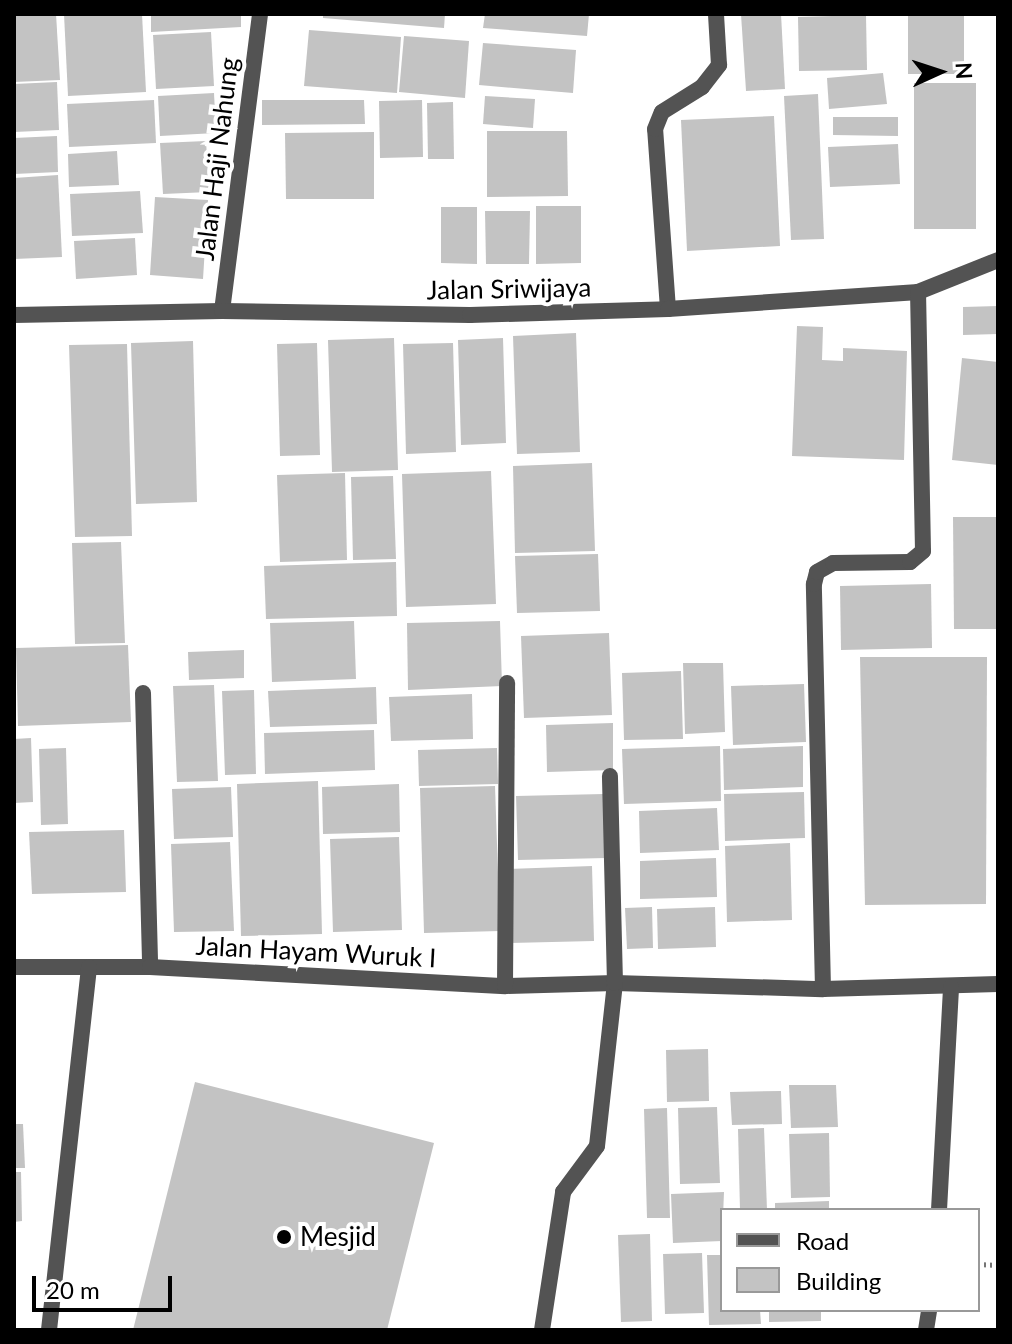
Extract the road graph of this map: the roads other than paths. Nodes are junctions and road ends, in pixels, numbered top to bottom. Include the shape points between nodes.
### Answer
1 (260, 14) edge
2 (716, 14) edge
3 (998, 260) edge
4 (918, 292) junction
5 (668, 309) junction
6 (222, 311) junction
7 (14, 315) edge
8 (507, 683) dead end
9 (143, 693) dead end
10 (610, 776) dead end
11 (14, 967) edge
12 (89, 967) junction
13 (150, 967) junction
14 (615, 983) junction
15 (998, 984) edge
16 (505, 986) junction
17 (951, 987) junction
18 (823, 989) junction
19 (939, 1208) edge
20 (49, 1330) edge
21 (542, 1330) edge

1 - 6 street, Jalan Haji Nahung
2 - 5 street via 719,65 702,87 662,112 655,129
3 - 4 street, Jalan Sriwijaya
4 - 5 street, Jalan Sriwijaya
4 - 18 street via 923,551 910,562 833,563 817,572 814,584
5 - 6 street, Jalan Sriwijaya via 470,315
6 - 7 street, Jalan Sriwijaya
8 - 16 street
9 - 13 street
10 - 14 street
11 - 12 street, Jalan Hayam Wuruk I
12 - 13 street, Jalan Hayam Wuruk I
12 - 20 street
13 - 16 street, Jalan Hayam Wuruk I
14 - 16 street, Jalan Hayam Wuruk I
14 - 18 street, Jalan Hayam Wuruk I
14 - 21 street via 597,1146 563,1192
15 - 17 street, Jalan Hayam Wuruk I
17 - 18 street, Jalan Hayam Wuruk I
17 - 19 street

